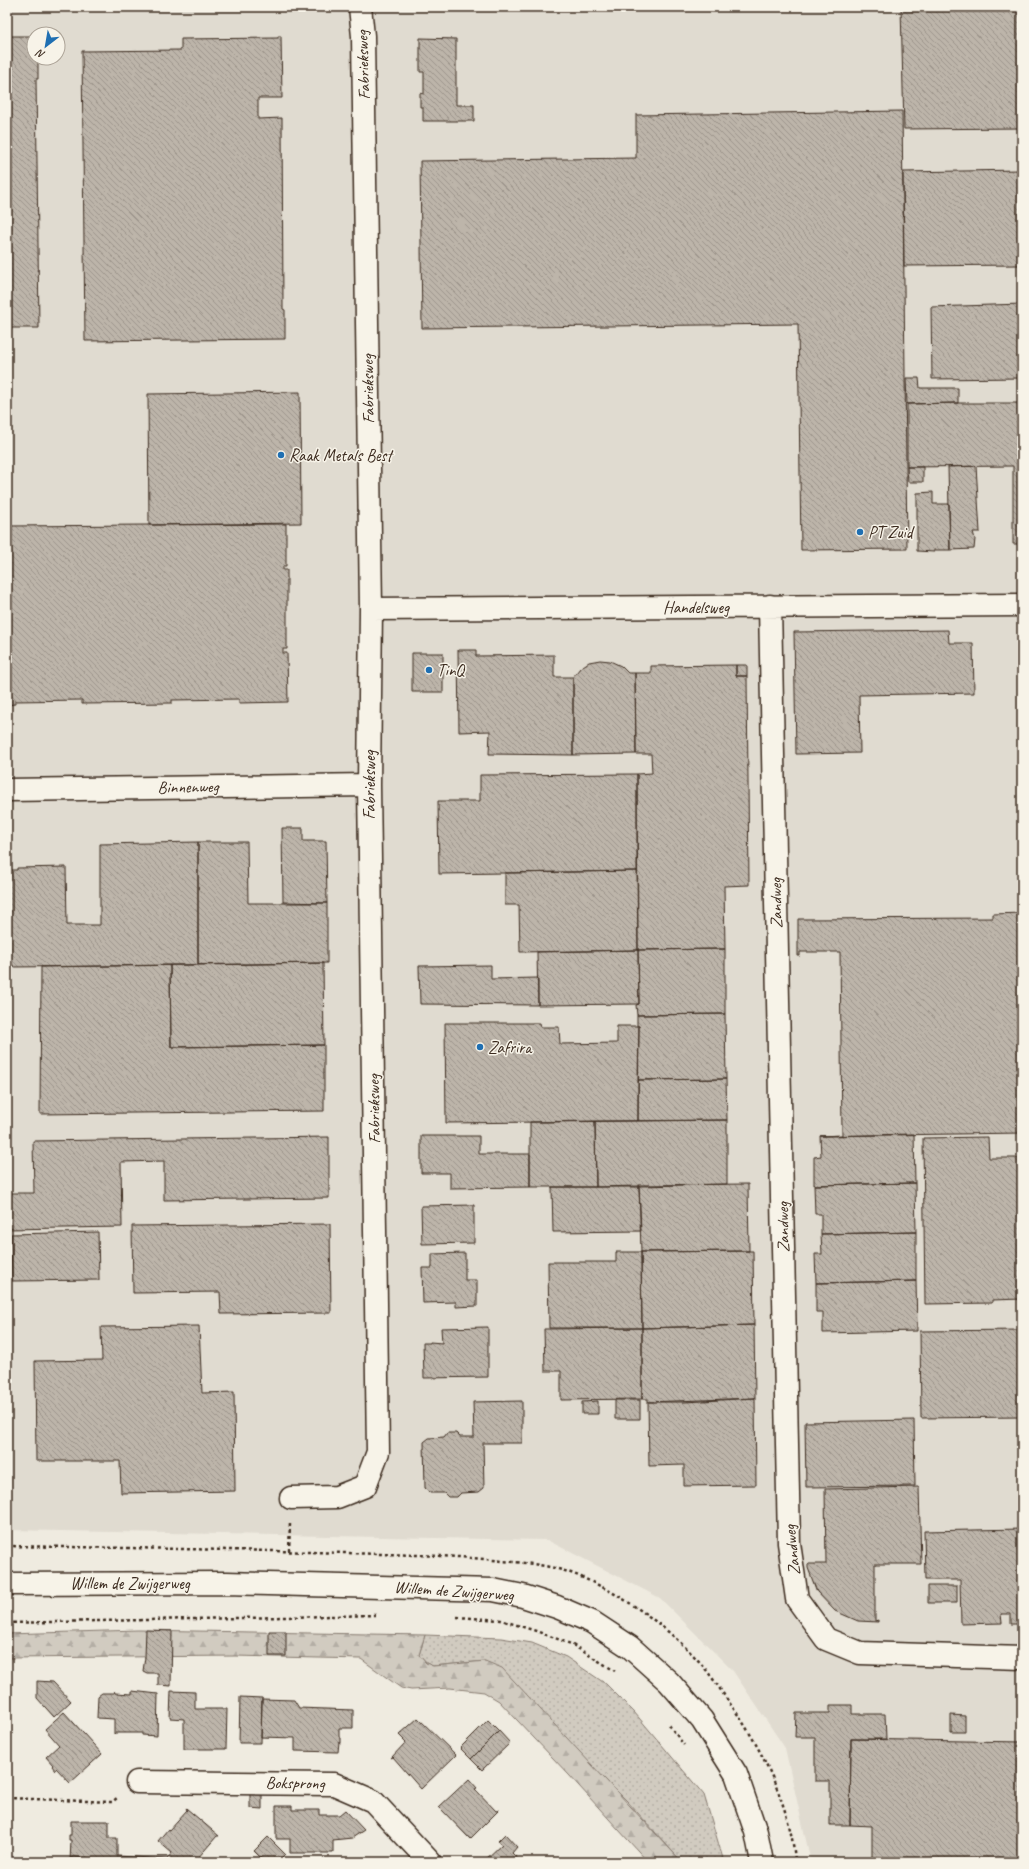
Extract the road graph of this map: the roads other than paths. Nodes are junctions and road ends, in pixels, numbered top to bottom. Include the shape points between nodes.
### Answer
1 (360, 7) edge
2 (1022, 604) edge
3 (770, 606) junction
4 (371, 609) junction
5 (369, 785) junction
6 (7, 790) edge
7 (292, 1498) dead end
8 (7, 1584) edge
9 (1022, 1658) edge
10 (137, 1782) road end
11 (425, 1860) edge
12 (762, 1862) edge

1 - 4 street, Fabrieksweg via 364,36
2 - 3 street, Handelsweg
3 - 4 street, Handelsweg
3 - 9 street, Zandweg via 789,1543 798,1599 826,1639 860,1653
4 - 5 street, Fabrieksweg
5 - 6 street, Binnenweg
5 - 7 street, Fabrieksweg via 378,1452 365,1486 337,1497
8 - 12 street, Willem de Zwijgerweg via 227,1583 493,1590 557,1607 592,1622 630,1647 669,1682 702,1720 736,1774 756,1832
10 - 11 street, Boksprong via 334,1784 372,1801

